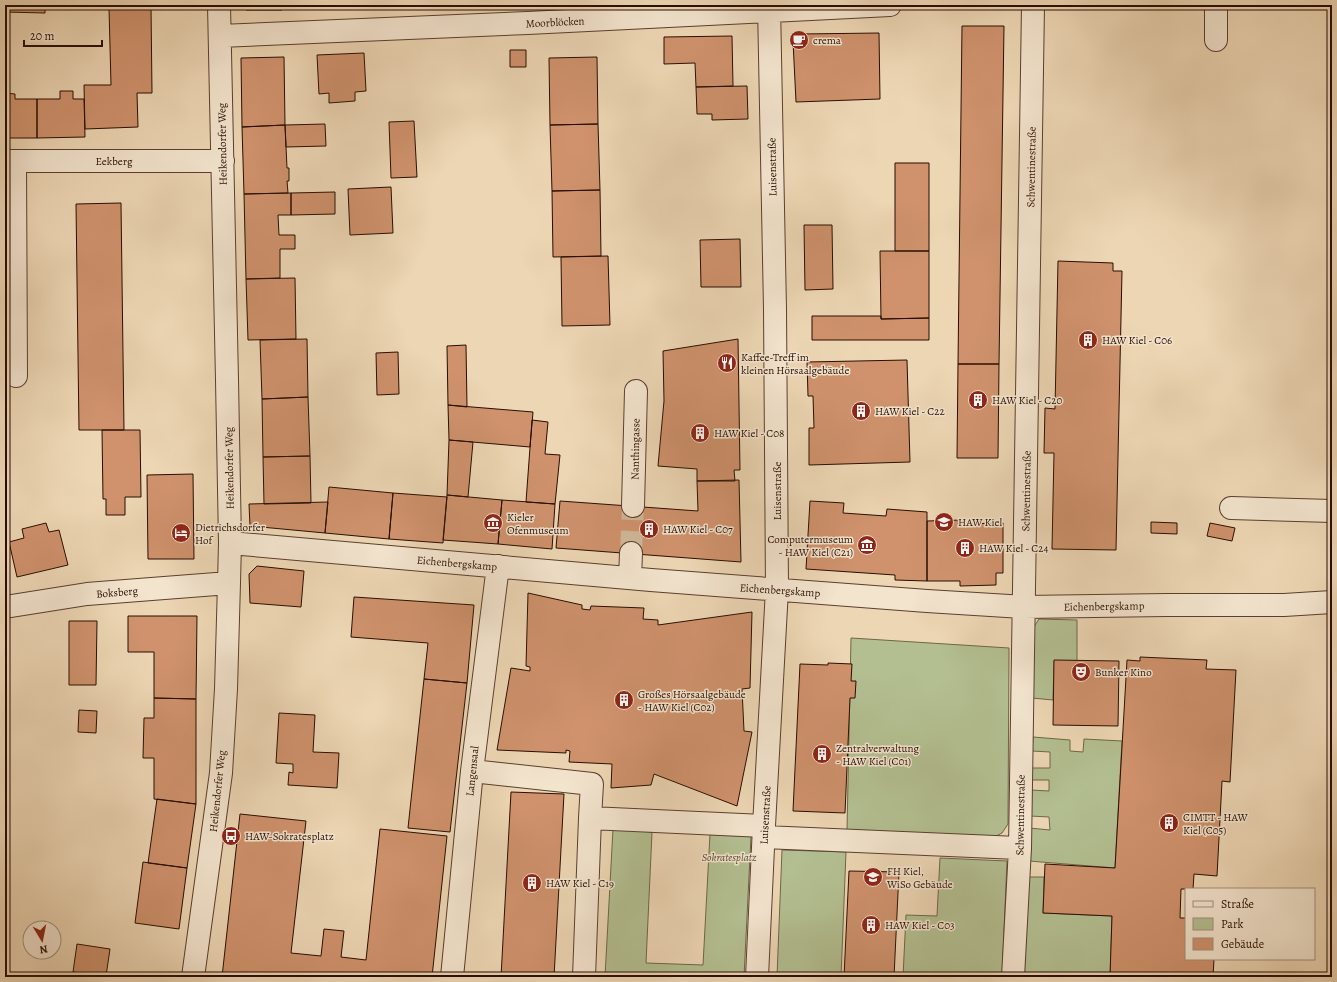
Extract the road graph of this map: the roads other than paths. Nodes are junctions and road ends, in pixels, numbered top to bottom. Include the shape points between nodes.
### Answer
1 (219, 5) edge
2 (890, 5) edge
3 (1033, 5) edge
4 (1216, 5) edge
5 (769, 8) edge
6 (220, 36) junction
7 (1216, 40) dead end
8 (10, 161) edge
9 (223, 161) junction
10 (16, 376) dead end
11 (636, 392) dead end
12 (633, 506) tunnel mouth
13 (1231, 508) dead end
14 (1332, 511) edge
15 (230, 543) junction
16 (631, 554) tunnel mouth
17 (498, 566) junction
18 (630, 578) junction
19 (229, 583) junction
20 (777, 589) junction
21 (1332, 602) edge
22 (5, 607) edge
23 (1024, 607) junction
24 (472, 771) junction
25 (590, 818) junction
26 (764, 831) junction
27 (1020, 848) junction
28 (193, 977) edge
29 (452, 977) edge
30 (584, 977) edge
31 (757, 977) edge
32 (1014, 977) edge

1 - 6 street, Heikendorfer Weg
2 - 5 street, Moorblöcken
3 - 23 street, Schwentinestraße
4 - 7 street
5 - 6 street, Moorblöcken via 528,23
5 - 20 street, Luisenstraße
6 - 9 street, Heikendorfer Weg
8 - 9 street, Eekberg
8 - 10 street
9 - 15 street, Heikendorfer Weg
11 - 12 street, Nanthingasse
13 - 14 street
15 - 17 street, Eichenbergskamp
15 - 19 street, Heikendorfer Weg
16 - 18 street
17 - 18 street, Eichenbergskamp
17 - 24 street, Langensaal
18 - 20 street, Eichenbergskamp
19 - 22 street, Boksberg via 87,594
19 - 28 street, Heikendorfer Weg via 221,773
20 - 23 street, Eichenbergskamp
20 - 26 street, Luisenstraße
21 - 23 street, Eichenbergskamp via 1284,605
23 - 27 street, Schwentinestraße
24 - 25 street via 592,784
24 - 29 street, Langensaal
25 - 26 street
25 - 30 street
26 - 27 street
26 - 31 street, Luisenstraße
27 - 32 street, Schwentinestraße

